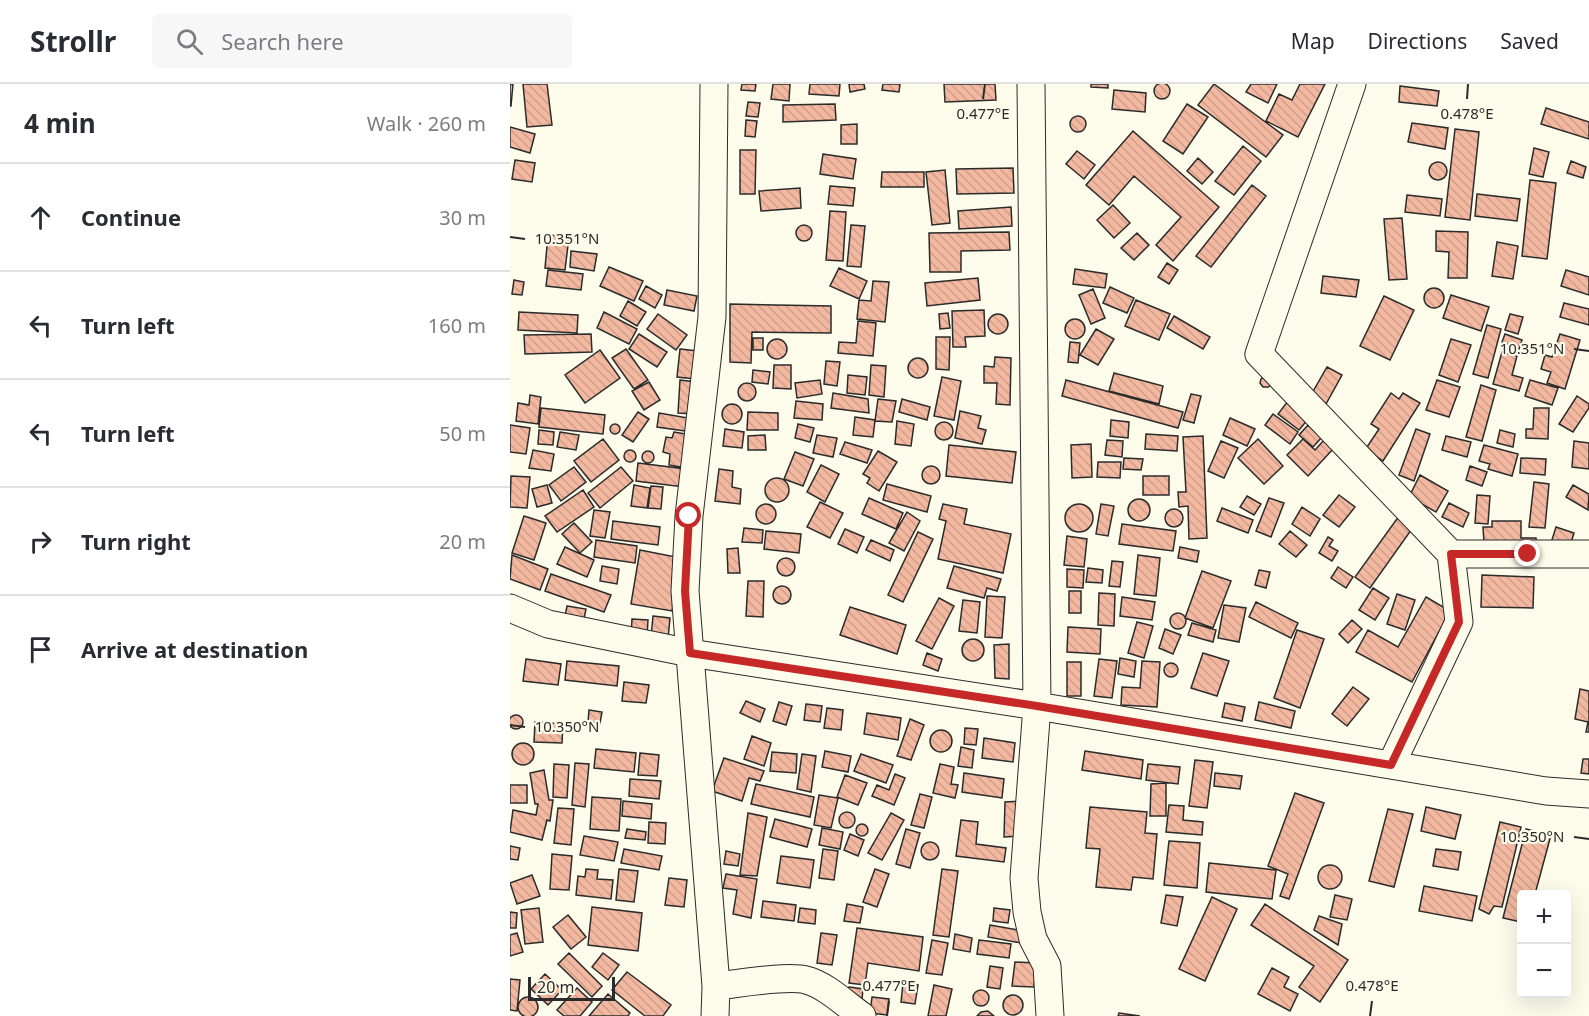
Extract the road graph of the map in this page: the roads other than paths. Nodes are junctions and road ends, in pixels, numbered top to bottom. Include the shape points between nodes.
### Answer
1 (714, 84) edge
2 (1031, 84) edge
3 (1352, 84) edge
4 (1451, 554) junction
5 (1589, 554) edge
6 (510, 608) edge
7 (690, 653) junction
8 (1037, 706) junction
9 (1391, 765) junction
10 (1589, 795) edge
11 (716, 986) junction
12 (715, 1016) edge
13 (862, 1016) edge
14 (1050, 1016) edge

1 - 7 street via 712,317 689,516 685,591
2 - 8 street
3 - 4 street via 1258,354
4 - 5 street
4 - 9 street via 1459,622
6 - 7 street via 548,624
7 - 8 street
7 - 11 street
8 - 9 street
8 - 14 street via 1024,878 1033,939 1047,966
9 - 10 street
11 - 12 street
11 - 13 street via 807,980

